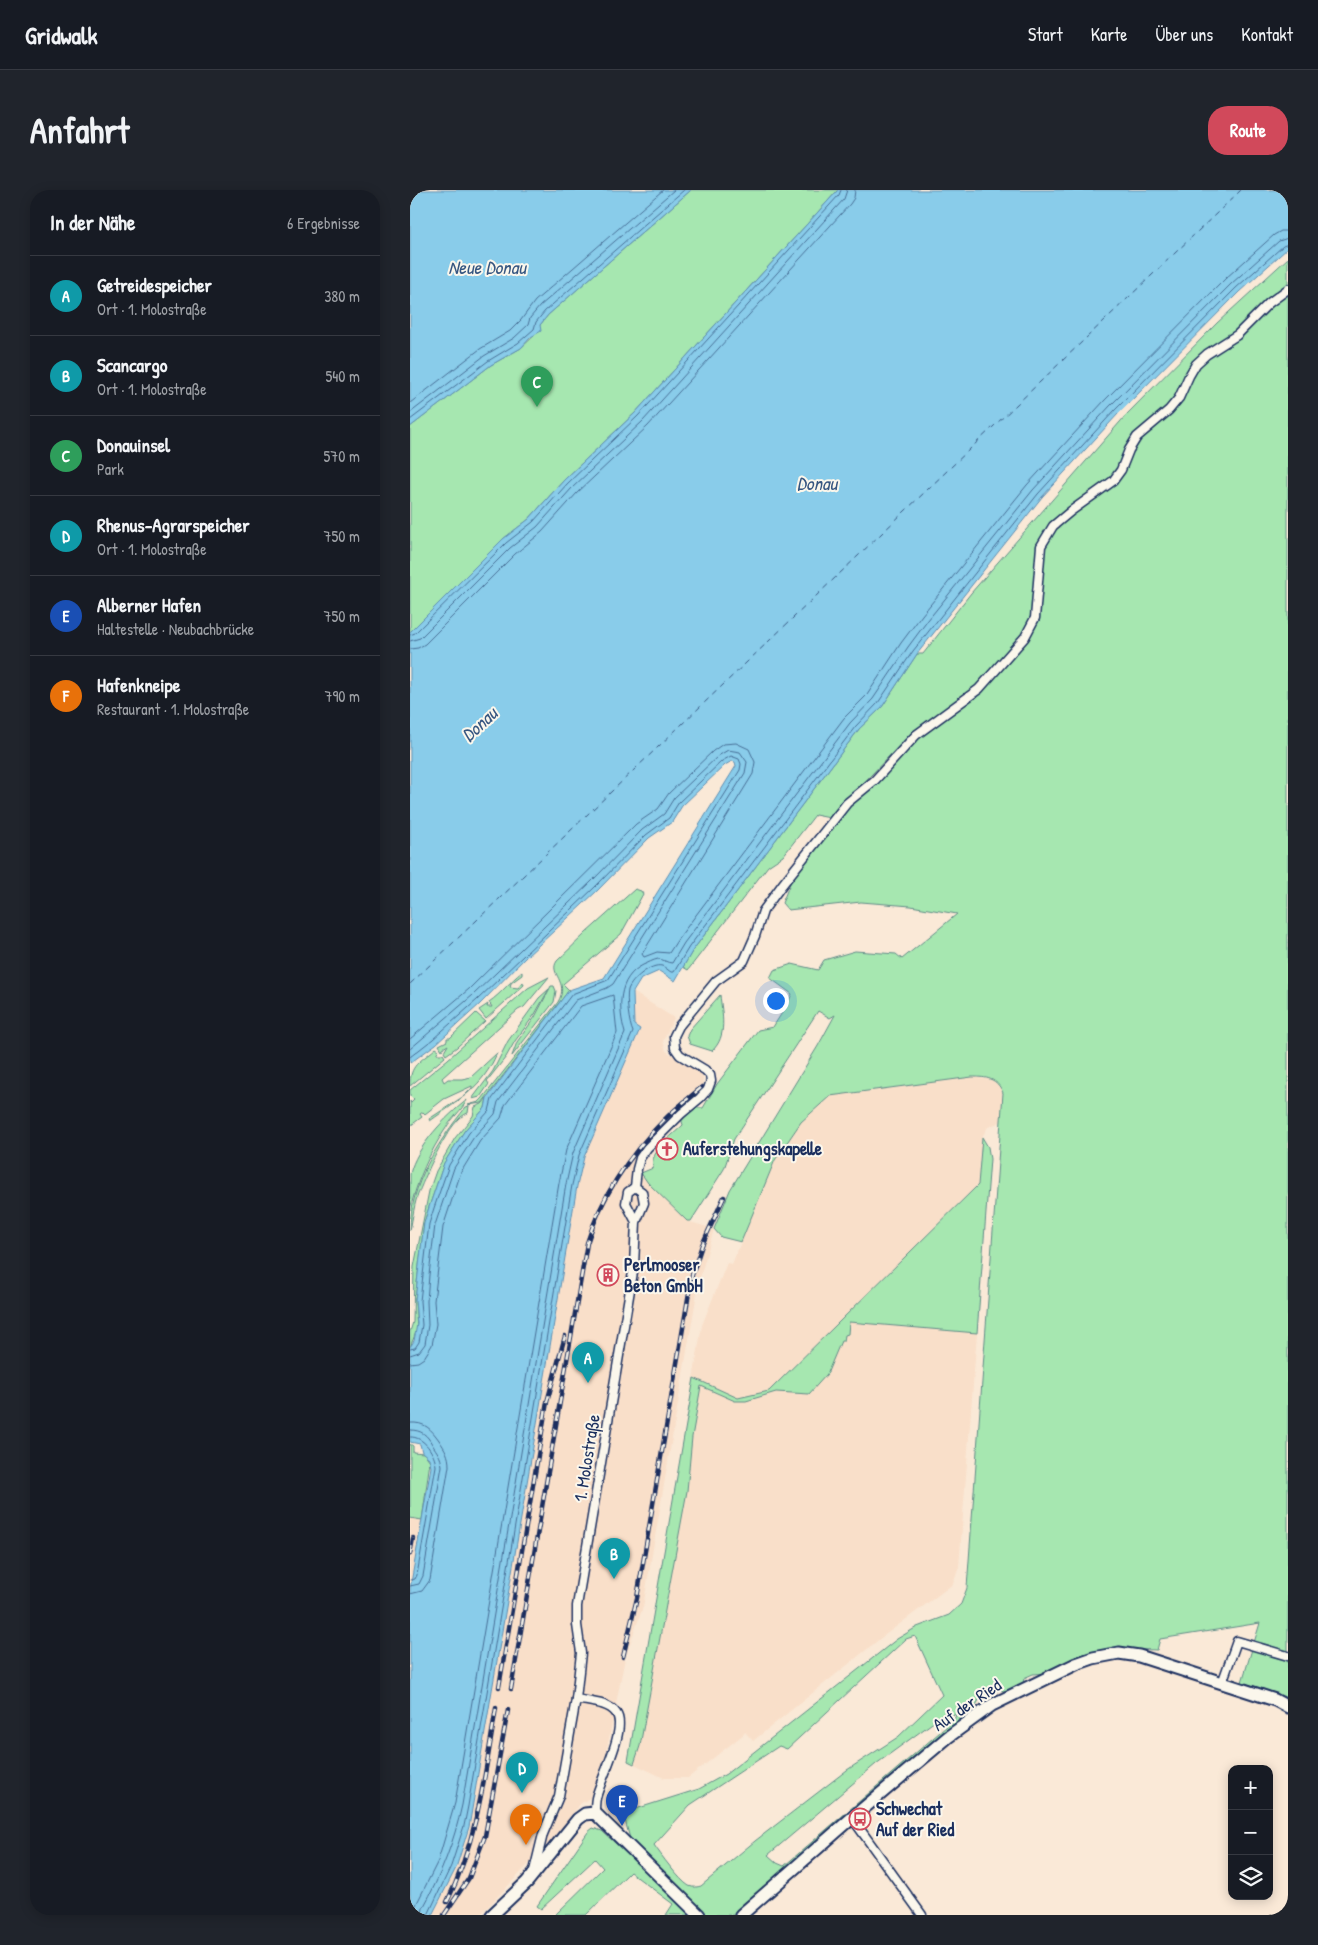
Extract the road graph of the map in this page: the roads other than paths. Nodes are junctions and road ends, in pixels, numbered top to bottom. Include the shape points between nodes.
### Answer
1 (1288, 290) edge
2 (636, 1188) junction
3 (636, 1222) junction
4 (1288, 1656) edge
5 (1222, 1683) junction
6 (576, 1699) junction
7 (1288, 1707) edge
8 (595, 1813) junction
9 (852, 1818) junction
10 (534, 1874) junction
11 (492, 1915) edge
12 (699, 1915) edge
13 (742, 1915) edge
14 (922, 1915) edge

1 - 2 street via 1269,303 1237,335 1196,364 1179,398 1137,437 1113,481 1053,526 1041,546 1034,618 1025,637 979,689 916,735 874,780 847,803 763,912 744,961 716,981 678,1026 674,1036 675,1048 680,1055 705,1070 711,1081 708,1090 647,1148 640,1158
2 - 3 street, 1. Molostraße via 644,1198 643,1209
2 - 3 street, 1. Molostraße via 628,1192 626,1203
3 - 6 street, 1. Molostraße via 634,1266 577,1606 581,1653
4 - 5 street via 1237,1640
5 - 7 main road, Auf der Ried
5 - 9 main road, Auf der Ried via 1139,1656 1119,1654 1076,1664 992,1705 948,1737
6 - 8 street via 608,1707 618,1717 617,1736 596,1798
6 - 10 street, 1. Molostraße via 559,1796 543,1834
8 - 10 main road via 584,1814 578,1819
8 - 12 main road
9 - 13 main road, Auf der Ried
9 - 14 street
10 - 11 main road

